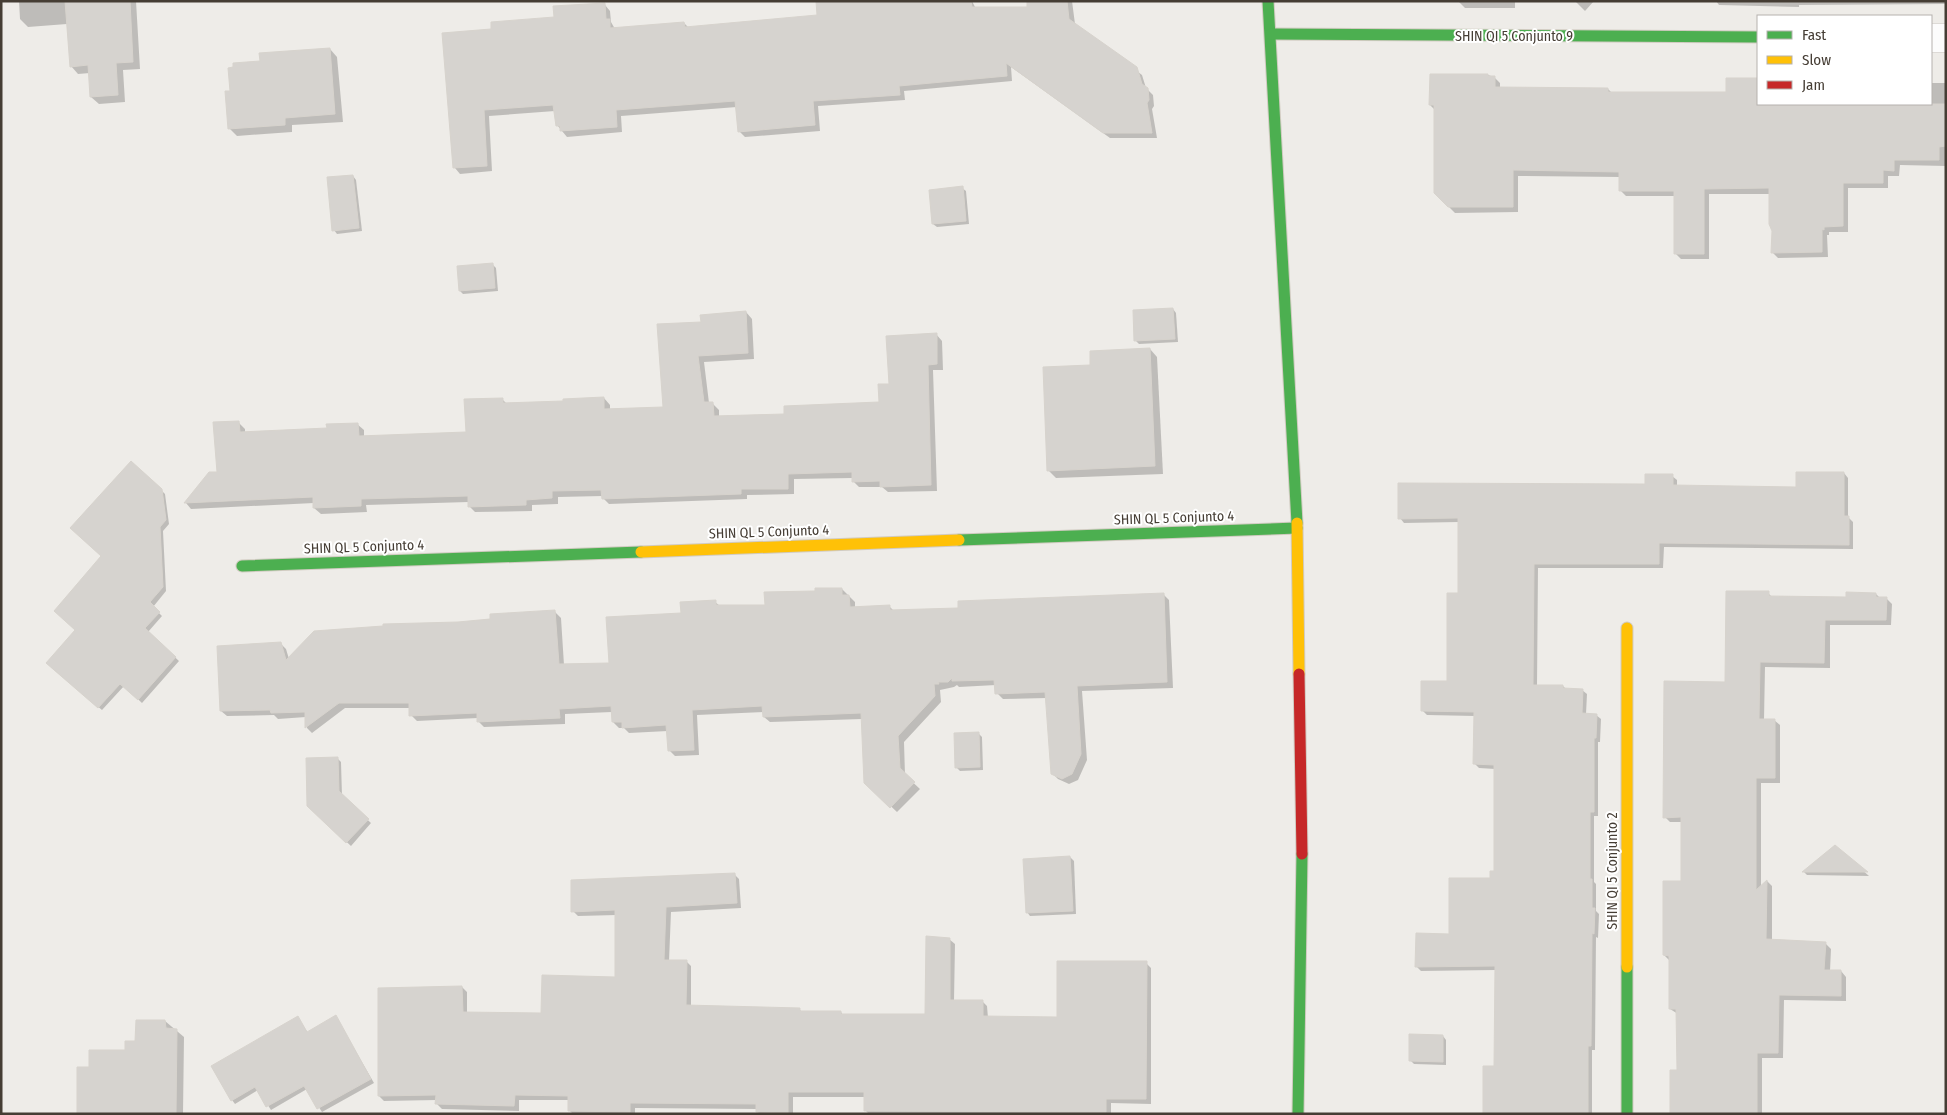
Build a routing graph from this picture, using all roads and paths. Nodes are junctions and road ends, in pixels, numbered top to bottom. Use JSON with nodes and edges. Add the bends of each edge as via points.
{"nodes":[{"id":1,"x":1268,"y":1,"type":"edge"},
{"id":2,"x":1270,"y":34,"type":"junction"},
{"id":3,"x":1757,"y":37,"type":"edge"},
{"id":4,"x":1932,"y":38,"type":"edge"},
{"id":5,"x":1946,"y":38,"type":"edge"},
{"id":6,"x":1297,"y":528,"type":"junction"},
{"id":7,"x":242,"y":566,"type":"dead end"},
{"id":8,"x":1627,"y":628,"type":"dead end"},
{"id":9,"x":1298,"y":1114,"type":"edge"},
{"id":10,"x":1627,"y":1114,"type":"edge"}],
"edges":[{"from":1,"to":2,"type":"street"},
{"from":2,"to":3,"type":"street","name":"SHIN QI 5 Conjunto 9"},
{"from":2,"to":6,"type":"street"},
{"from":4,"to":5,"type":"street"},
{"from":6,"to":7,"type":"street","name":"SHIN QL 5 Conjunto 4"},
{"from":6,"to":9,"type":"street","via":[[1302,850]]},
{"from":8,"to":10,"type":"street","name":"SHIN QI 5 Conjunto 2"}]}
